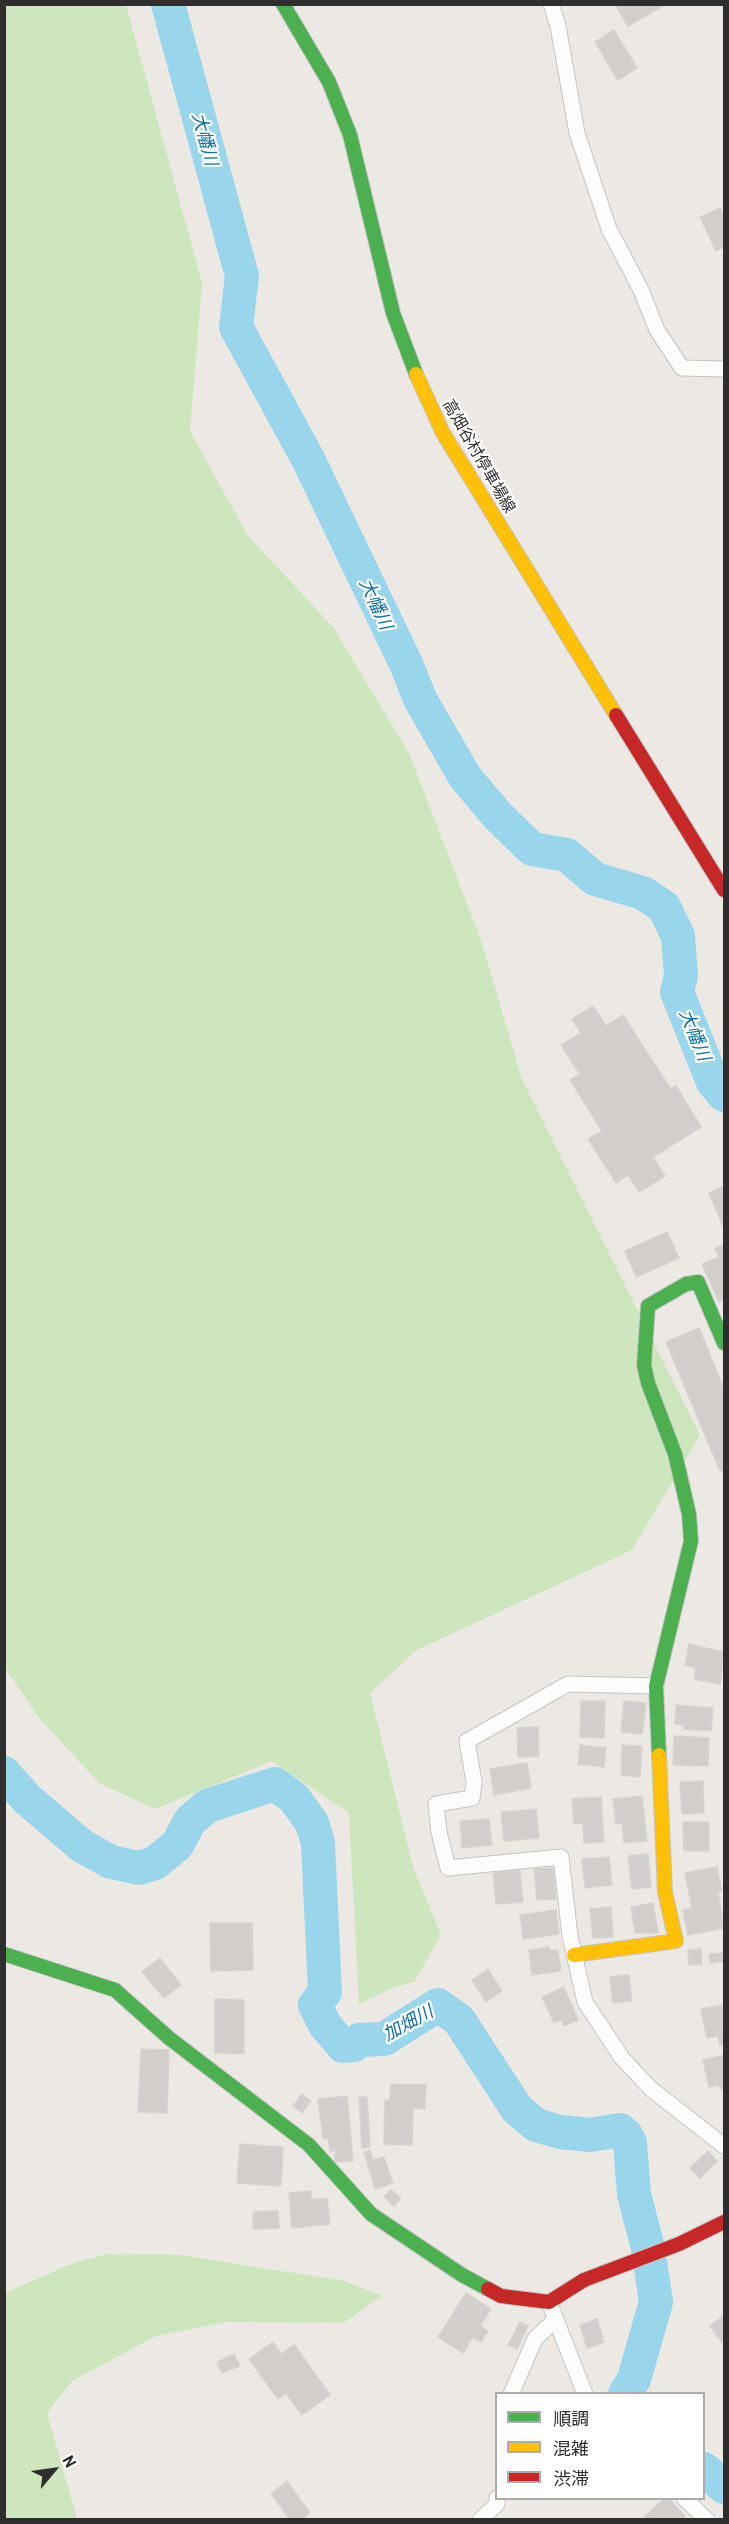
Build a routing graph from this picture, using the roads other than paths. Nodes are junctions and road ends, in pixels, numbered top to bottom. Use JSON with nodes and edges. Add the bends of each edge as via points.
{"nodes":[{"id":1,"x":283,"y":4,"type":"edge"},
{"id":2,"x":551,"y":4,"type":"edge"},
{"id":3,"x":724,"y":369,"type":"edge"},
{"id":4,"x":724,"y":890,"type":"edge"},
{"id":5,"x":724,"y":1343,"type":"edge"},
{"id":6,"x":656,"y":1686,"type":"junction"},
{"id":7,"x":4,"y":1954,"type":"edge"},
{"id":8,"x":574,"y":1956,"type":"junction"},
{"id":9,"x":724,"y":2146,"type":"edge"},
{"id":10,"x":724,"y":2222,"type":"edge"},
{"id":11,"x":549,"y":2302,"type":"junction"},
{"id":12,"x":556,"y":2319,"type":"junction"},
{"id":13,"x":512,"y":2392,"type":"edge"},
{"id":14,"x":584,"y":2392,"type":"edge"},
{"id":15,"x":497,"y":2500,"type":"edge"},
{"id":16,"x":685,"y":2500,"type":"edge"},
{"id":17,"x":480,"y":2520,"type":"edge"},
{"id":18,"x":707,"y":2520,"type":"edge"}],
"edges":[{"from":1,"to":4,"type":"street","name":"高畑谷村停車場線","via":[[329,82],[350,135],[393,313],[443,433]]},
{"from":2,"to":3,"type":"street","via":[[581,144],[609,229],[657,330],[682,368]]},
{"from":5,"to":6,"type":"street","via":[[698,1282],[686,1284],[648,1306],[644,1365],[675,1454],[691,1541]]},
{"from":6,"to":8,"type":"street","via":[[665,1892],[676,1941]]},
{"from":6,"to":8,"type":"street","via":[[568,1684],[467,1741],[474,1782],[472,1798],[436,1804],[447,1868],[561,1857]]},
{"from":7,"to":11,"type":"street","via":[[115,1990],[169,2038],[309,2145],[371,2214],[483,2288],[501,2296]]},
{"from":8,"to":9,"type":"street","via":[[585,2002],[622,2058],[651,2089]]},
{"from":10,"to":11,"type":"street","via":[[680,2244],[584,2280]]},
{"from":11,"to":12,"type":"street"},
{"from":12,"to":13,"type":"street","via":[[535,2339]]},
{"from":12,"to":14,"type":"street"},
{"from":15,"to":17,"type":"street"},
{"from":16,"to":18,"type":"street"}]}
